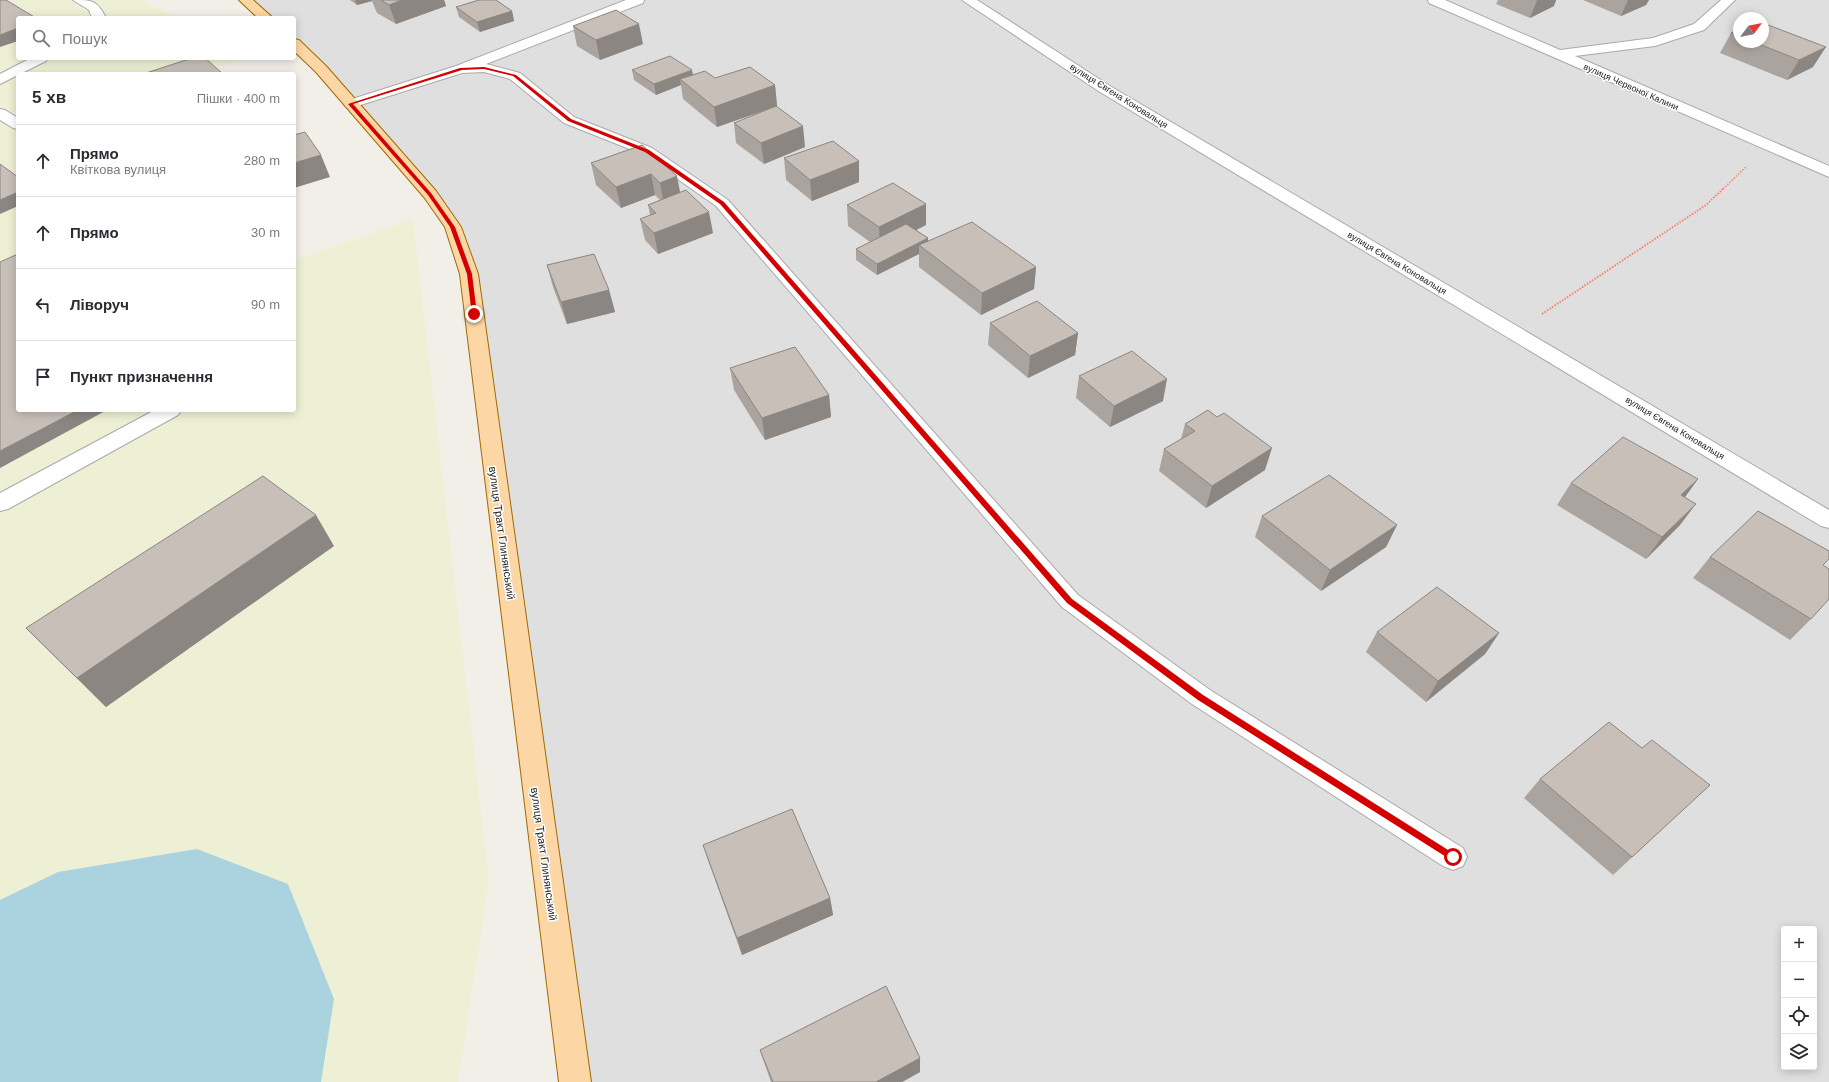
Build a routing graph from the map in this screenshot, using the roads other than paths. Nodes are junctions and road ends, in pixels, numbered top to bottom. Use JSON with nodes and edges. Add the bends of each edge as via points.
{"nodes":[{"id":1,"x":79,"y":0,"type":"edge"},
{"id":2,"x":245,"y":0,"type":"edge"},
{"id":3,"x":638,"y":0,"type":"edge"},
{"id":4,"x":968,"y":0,"type":"edge"},
{"id":5,"x":1434,"y":0,"type":"edge"},
{"id":6,"x":1729,"y":0,"type":"edge"},
{"id":7,"x":98,"y":16,"type":"edge"},
{"id":8,"x":264,"y":16,"type":"edge"},
{"id":9,"x":296,"y":45,"type":"edge"},
{"id":10,"x":1557,"y":54,"type":"junction"},
{"id":11,"x":37,"y":60,"type":"edge"},
{"id":12,"x":461,"y":69,"type":"junction"},
{"id":13,"x":0,"y":80,"type":"edge"},
{"id":14,"x":351,"y":104,"type":"junction"},
{"id":15,"x":0,"y":113,"type":"edge"},
{"id":16,"x":16,"y":124,"type":"edge"},
{"id":17,"x":1829,"y":172,"type":"edge"},
{"id":18,"x":167,"y":412,"type":"edge"},
{"id":19,"x":0,"y":504,"type":"edge"},
{"id":20,"x":1829,"y":520,"type":"edge"},
{"id":21,"x":1453,"y":857,"type":"dead end"},
{"id":22,"x":575,"y":1082,"type":"edge"}],
"edges":[{"from":1,"to":7,"type":"street","via":[[94,8]]},
{"from":2,"to":8,"type":"main road"},
{"from":3,"to":12,"type":"street"},
{"from":4,"to":20,"type":"street","name":"вулиця Євгена Коновальця","via":[[1105,89]]},
{"from":5,"to":10,"type":"street","name":"вулиця Червоної Калини"},
{"from":6,"to":10,"type":"street","via":[[1699,27],[1655,42]]},
{"from":9,"to":14,"type":"main road","name":"вулиця Тракт Глинянський"},
{"from":10,"to":17,"type":"street","name":"вулиця Червоної Калини"},
{"from":11,"to":13,"type":"street"},
{"from":12,"to":14,"type":"street"},
{"from":12,"to":21,"type":"street","via":[[484,68],[515,76],[569,120],[647,151],[722,203],[1070,601],[1201,698]]},
{"from":14,"to":22,"type":"main road","name":"вулиця Тракт Глинянський","via":[[430,194],[453,227],[469,274]]},
{"from":15,"to":16,"type":"street"},
{"from":18,"to":19,"type":"street"}]}
